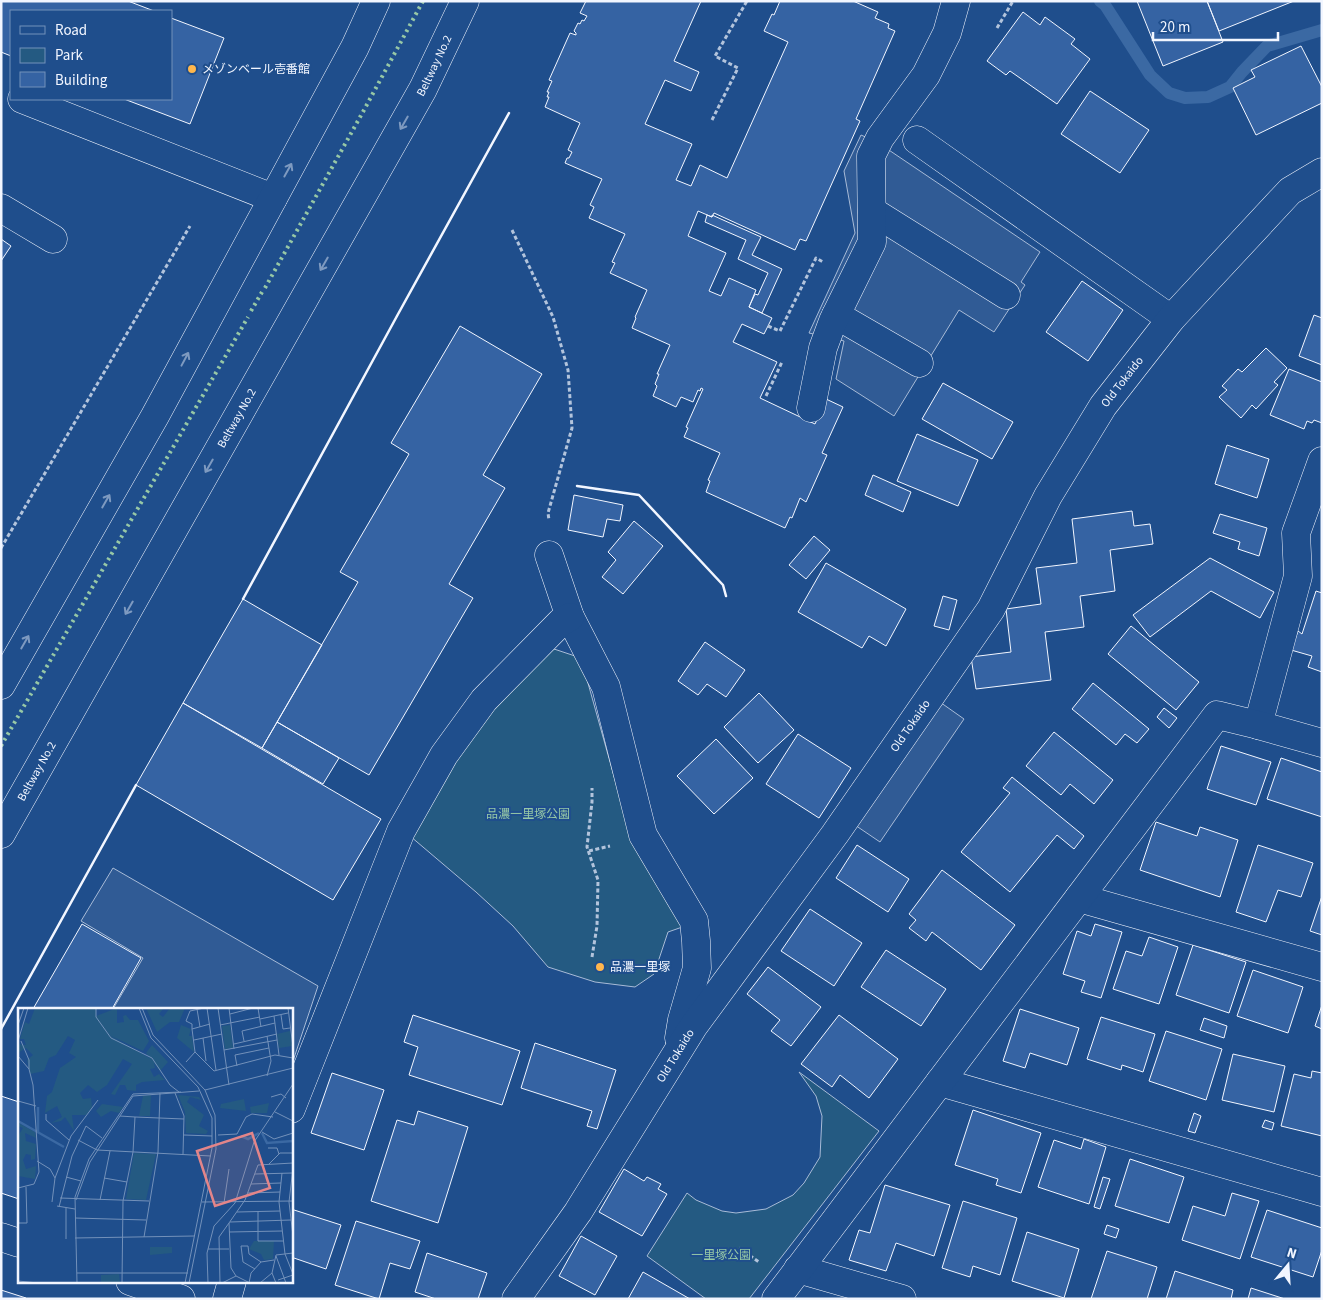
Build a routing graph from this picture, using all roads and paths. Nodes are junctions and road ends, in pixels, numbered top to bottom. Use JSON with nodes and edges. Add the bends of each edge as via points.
{"nodes":[{"id":1,"x":376,"y":1,"type":"edge"},
{"id":2,"x":465,"y":1,"type":"edge"},
{"id":3,"x":747,"y":1,"type":"edge"},
{"id":4,"x":956,"y":1,"type":"edge"},
{"id":5,"x":1013,"y":1,"type":"edge"},
{"id":6,"x":997,"y":28,"type":"dead end"},
{"id":7,"x":25,"y":100,"type":"edge"},
{"id":8,"x":712,"y":120,"type":"dead end"},
{"id":9,"x":918,"y":140,"type":"dead end"},
{"id":10,"x":1322,"y":172,"type":"edge"},
{"id":11,"x":272,"y":198,"type":"junction"},
{"id":12,"x":1,"y":208,"type":"edge"},
{"id":13,"x":872,"y":211,"type":"junction"},
{"id":14,"x":190,"y":226,"type":"dead end"},
{"id":15,"x":512,"y":230,"type":"dead end"},
{"id":16,"x":53,"y":239,"type":"dead end"},
{"id":17,"x":812,"y":266,"type":"dead end"},
{"id":18,"x":1006,"y":295,"type":"dead end"},
{"id":19,"x":836,"y":315,"type":"junction"},
{"id":20,"x":1172,"y":318,"type":"junction"},
{"id":21,"x":768,"y":326,"type":"dead end"},
{"id":22,"x":919,"y":364,"type":"dead end"},
{"id":23,"x":810,"y":408,"type":"dead end"},
{"id":24,"x":1322,"y":461,"type":"edge"},
{"id":25,"x":1,"y":548,"type":"edge"},
{"id":26,"x":549,"y":555,"type":"joint"},
{"id":27,"x":570,"y":617,"type":"junction"},
{"id":28,"x":1,"y":685,"type":"edge"},
{"id":29,"x":1258,"y":725,"type":"junction"},
{"id":30,"x":1322,"y":743,"type":"edge"},
{"id":31,"x":592,"y":782,"type":"dead end"},
{"id":32,"x":1,"y":834,"type":"edge"},
{"id":33,"x":1079,"y":898,"type":"junction"},
{"id":34,"x":592,"y":957,"type":"dead end"},
{"id":35,"x":1322,"y":967,"type":"edge"},
{"id":36,"x":676,"y":1056,"type":"junction"},
{"id":37,"x":940,"y":1082,"type":"junction"},
{"id":38,"x":292,"y":1107,"type":"edge"},
{"id":39,"x":1322,"y":1192,"type":"edge"},
{"id":40,"x":1,"y":1237,"type":"edge"},
{"id":41,"x":18,"y":1243,"type":"edge"},
{"id":42,"x":798,"y":1269,"type":"junction"},
{"id":43,"x":133,"y":1282,"type":"edge"},
{"id":44,"x":232,"y":1282,"type":"edge"},
{"id":45,"x":181,"y":1299,"type":"edge"},
{"id":46,"x":227,"y":1299,"type":"edge"},
{"id":47,"x":516,"y":1299,"type":"edge"},
{"id":48,"x":776,"y":1299,"type":"edge"},
{"id":49,"x":902,"y":1299,"type":"edge"}],
"edges":[{"from":11,"to":1,"type":"street","one_way":true,"via":[[355,47]]},
{"from":2,"to":32,"type":"street","name":"Beltway No.2","one_way":true,"via":[[418,98]]},
{"from":3,"to":8,"type":"path","via":[[715,56],[738,68]]},
{"from":4,"to":13,"type":"street","via":[[948,33],[926,75],[880,138],[871,156]]},
{"from":5,"to":6,"type":"path"},
{"from":7,"to":11,"type":"street"},
{"from":9,"to":20,"type":"street"},
{"from":10,"to":20,"type":"street","name":"Old Tokaido","via":[[1290,191]]},
{"from":28,"to":11,"type":"street","one_way":true,"via":[[155,416]]},
{"from":12,"to":16,"type":"street"},
{"from":13,"to":18,"type":"street"},
{"from":13,"to":19,"type":"street","via":[[872,242]]},
{"from":14,"to":25,"type":"path"},
{"from":15,"to":26,"type":"path","via":[[553,317],[568,370],[572,428],[548,513]]},
{"from":17,"to":21,"type":"path","via":[[780,331]]},
{"from":19,"to":22,"type":"street"},
{"from":19,"to":23,"type":"street","via":[[823,348]]},
{"from":20,"to":36,"type":"street","name":"Old Tokaido","via":[[1103,406],[1048,496],[991,609],[835,834],[693,1027]]},
{"from":24,"to":29,"type":"street","via":[[1296,533],[1298,576]]},
{"from":26,"to":27,"type":"street"},
{"from":27,"to":36,"type":"street","via":[[606,687],[643,835],[694,921],[697,968],[682,1020]]},
{"from":27,"to":38,"type":"street","via":[[561,622],[484,700],[444,755],[401,831]]},
{"from":29,"to":30,"type":"street"},
{"from":29,"to":33,"type":"street","via":[[1217,715]]},
{"from":31,"to":34,"type":"path","via":[[587,847],[598,880],[597,926]]},
{"from":33,"to":35,"type":"street"},
{"from":33,"to":37,"type":"street"},
{"from":36,"to":47,"type":"street","name":"Old Tokaido","via":[[578,1212]]},
{"from":37,"to":39,"type":"street"},
{"from":37,"to":42,"type":"street"},
{"from":40,"to":41,"type":"street"},
{"from":42,"to":48,"type":"street"},
{"from":42,"to":49,"type":"street"},
{"from":43,"to":45,"type":"street"},
{"from":44,"to":46,"type":"street"}]}
